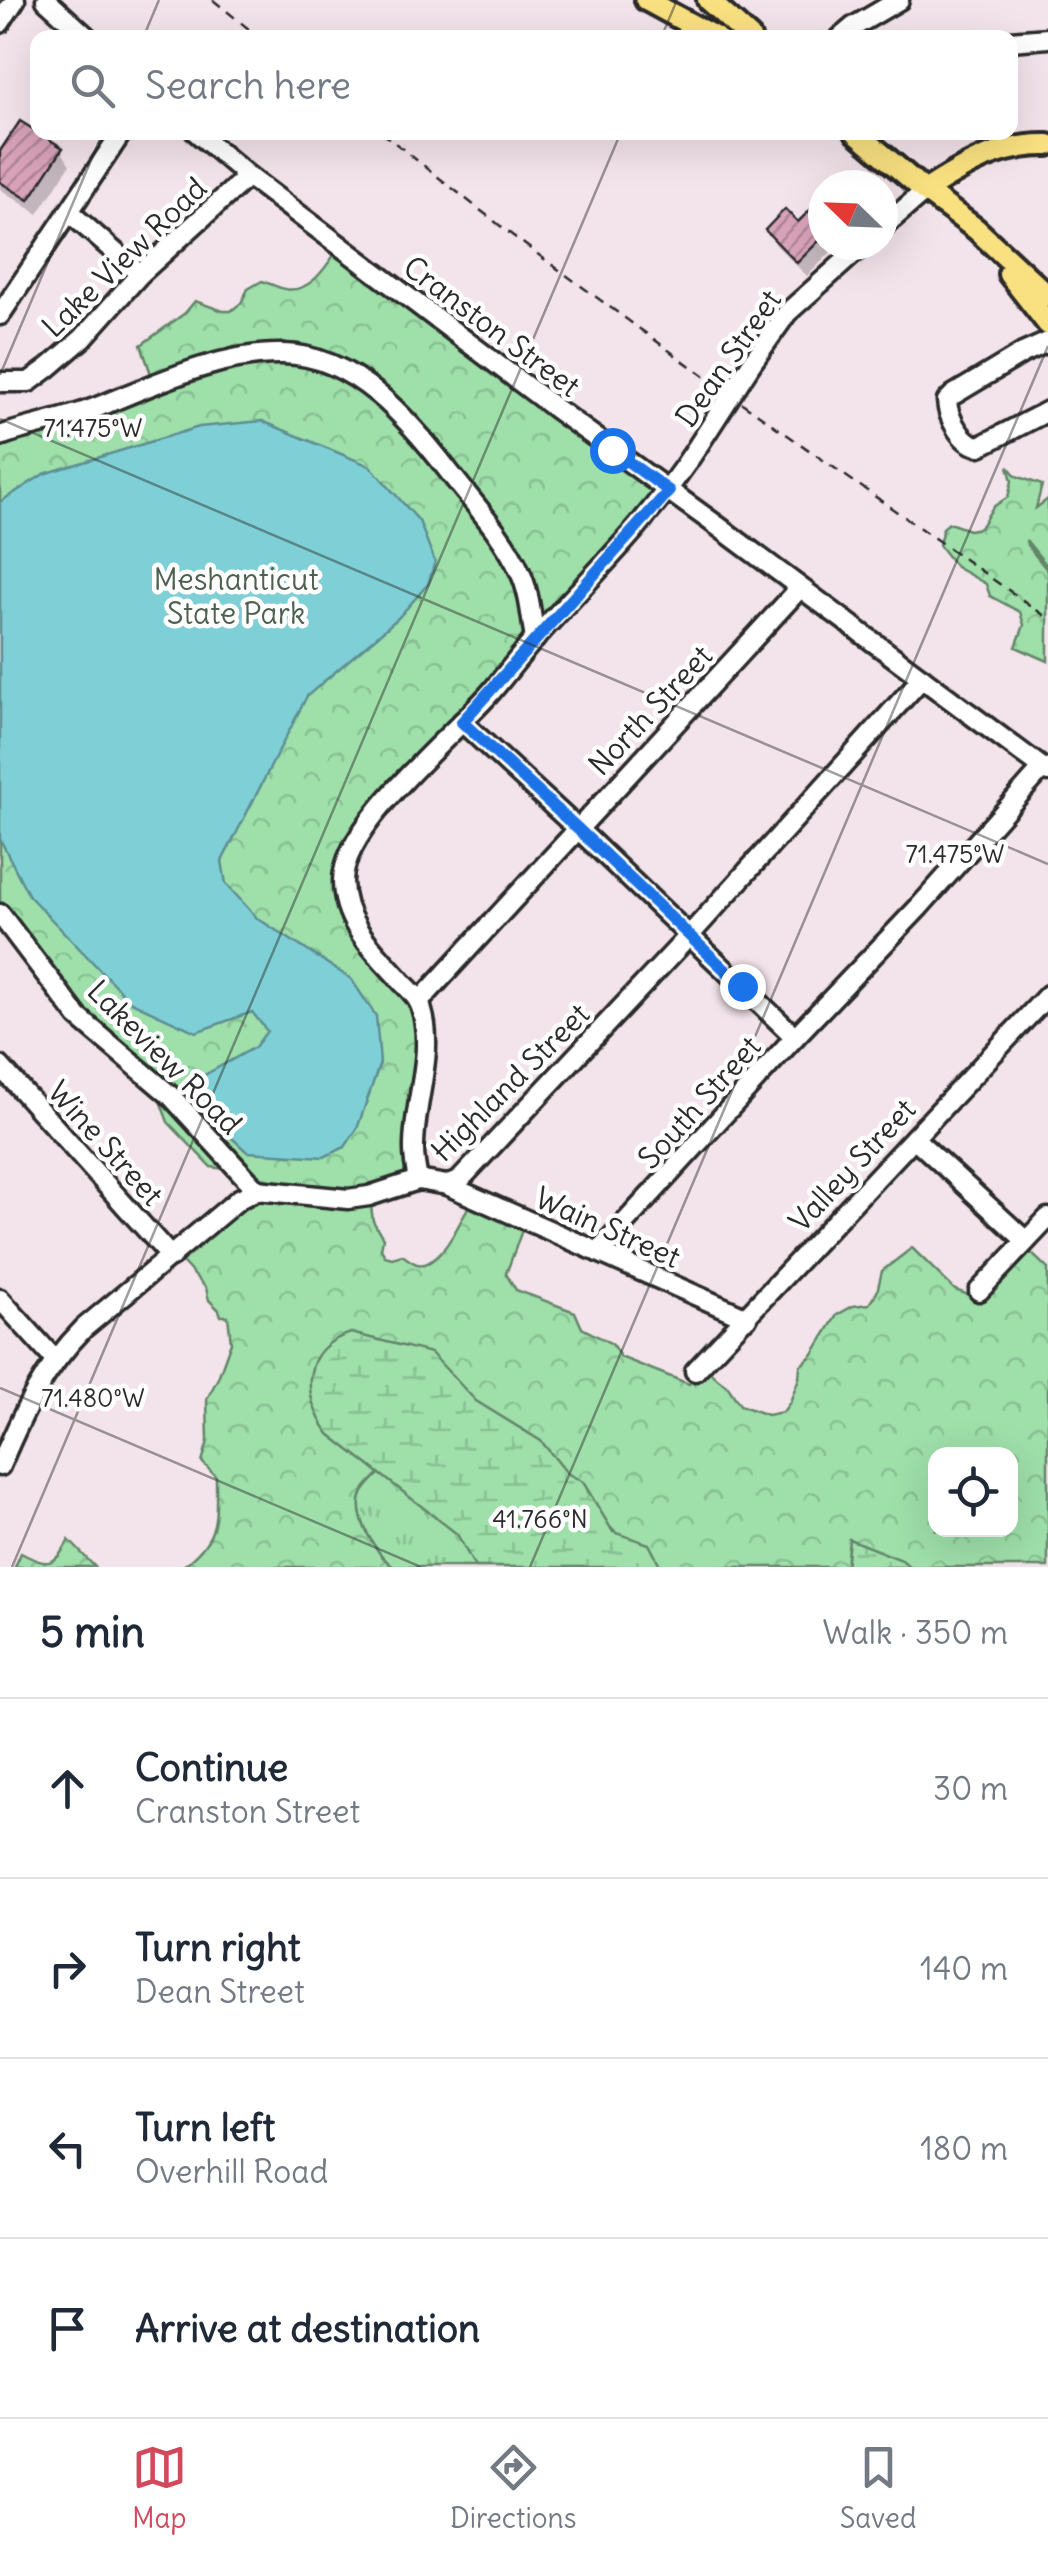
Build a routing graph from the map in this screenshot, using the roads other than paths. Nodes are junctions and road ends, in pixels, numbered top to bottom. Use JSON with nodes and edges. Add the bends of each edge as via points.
{"nodes":[{"id":1,"x":16,"y":0,"type":"edge"},
{"id":2,"x":46,"y":0,"type":"edge"},
{"id":3,"x":646,"y":0,"type":"edge"},
{"id":4,"x":708,"y":0,"type":"edge"},
{"id":5,"x":899,"y":0,"type":"edge"},
{"id":6,"x":0,"y":22,"type":"edge"},
{"id":7,"x":79,"y":30,"type":"edge"},
{"id":8,"x":701,"y":30,"type":"edge"},
{"id":9,"x":741,"y":30,"type":"edge"},
{"id":10,"x":849,"y":30,"type":"edge"},
{"id":11,"x":1048,"y":38,"type":"edge"},
{"id":12,"x":1018,"y":40,"type":"edge"},
{"id":13,"x":117,"y":140,"type":"edge"},
{"id":14,"x":205,"y":140,"type":"edge"},
{"id":15,"x":865,"y":140,"type":"edge"},
{"id":16,"x":1048,"y":145,"type":"edge"},
{"id":17,"x":248,"y":176,"type":"junction"},
{"id":18,"x":924,"y":191,"type":"junction"},
{"id":19,"x":950,"y":209,"type":"junction"},
{"id":20,"x":69,"y":212,"type":"junction"},
{"id":21,"x":898,"y":213,"type":"edge"},
{"id":22,"x":846,"y":260,"type":"edge"},
{"id":23,"x":140,"y":274,"type":"junction"},
{"id":24,"x":1048,"y":296,"type":"edge"},
{"id":25,"x":0,"y":315,"type":"edge"},
{"id":26,"x":1048,"y":324,"type":"edge"},
{"id":27,"x":1048,"y":342,"type":"edge"},
{"id":28,"x":0,"y":382,"type":"edge"},
{"id":29,"x":1048,"y":411,"type":"edge"},
{"id":30,"x":0,"y":436,"type":"edge"},
{"id":31,"x":669,"y":491,"type":"junction"},
{"id":32,"x":800,"y":588,"type":"junction"},
{"id":33,"x":535,"y":639,"type":"junction"},
{"id":34,"x":922,"y":678,"type":"junction"},
{"id":35,"x":462,"y":722,"type":"junction"},
{"id":36,"x":1046,"y":770,"type":"edge"},
{"id":37,"x":578,"y":829,"type":"junction"},
{"id":38,"x":0,"y":914,"type":"edge"},
{"id":39,"x":688,"y":936,"type":"junction"},
{"id":40,"x":1048,"y":994,"type":"edge"},
{"id":41,"x":420,"y":1002,"type":"junction"},
{"id":42,"x":796,"y":1036,"type":"junction"},
{"id":43,"x":0,"y":1066,"type":"edge"},
{"id":44,"x":914,"y":1138,"type":"junction"},
{"id":45,"x":418,"y":1180,"type":"junction"},
{"id":46,"x":447,"y":1185,"type":"junction"},
{"id":47,"x":257,"y":1190,"type":"junction"},
{"id":48,"x":1048,"y":1218,"type":"edge"},
{"id":49,"x":1026,"y":1242,"type":"junction"},
{"id":50,"x":598,"y":1252,"type":"junction"},
{"id":51,"x":171,"y":1257,"type":"junction"},
{"id":52,"x":979,"y":1291,"type":"dead end"},
{"id":53,"x":0,"y":1299,"type":"edge"},
{"id":54,"x":747,"y":1318,"type":"junction"},
{"id":55,"x":55,"y":1360,"type":"junction"},
{"id":56,"x":695,"y":1371,"type":"dead end"},
{"id":57,"x":1,"y":1460,"type":"edge"}],
"edges":[{"from":1,"to":6,"type":"street"},
{"from":2,"to":7,"type":"street"},
{"from":3,"to":8,"type":"main road"},
{"from":4,"to":9,"type":"main road"},
{"from":5,"to":10,"type":"street"},
{"from":11,"to":12,"type":"street"},
{"from":13,"to":20,"type":"street"},
{"from":14,"to":17,"type":"street","name":"Cranston Street"},
{"from":15,"to":18,"type":"main road"},
{"from":16,"to":18,"type":"main road","via":[[988,154]]},
{"from":17,"to":23,"type":"street","name":"Lake View Road"},
{"from":17,"to":31,"type":"street","name":"Cranston Street"},
{"from":18,"to":19,"type":"main road"},
{"from":18,"to":21,"type":"street"},
{"from":19,"to":24,"type":"main road"},
{"from":19,"to":26,"type":"main road"},
{"from":20,"to":23,"type":"street"},
{"from":20,"to":25,"type":"street"},
{"from":22,"to":31,"type":"street","name":"Dean Street","bridge":true,"via":[[788,314]]},
{"from":23,"to":28,"type":"street","name":"Lake View Road","via":[[83,338],[29,382]]},
{"from":27,"to":29,"type":"street","via":[[947,401],[972,446]]},
{"from":30,"to":33,"type":"street","via":[[216,364],[282,354],[322,361],[380,396],[446,467],[520,571]]},
{"from":31,"to":32,"type":"street","name":"Cranston Street"},
{"from":31,"to":33,"type":"street","name":"Dean Street"},
{"from":32,"to":34,"type":"street","name":"Cranston Street"},
{"from":32,"to":37,"type":"street","name":"North Street"},
{"from":33,"to":35,"type":"street","name":"Dean Street"},
{"from":34,"to":36,"type":"street","name":"Cranston Street"},
{"from":34,"to":39,"type":"street","name":"Highland Street"},
{"from":35,"to":37,"type":"street"},
{"from":35,"to":41,"type":"street","name":"Dean Street","via":[[356,840],[344,878],[348,908],[367,944]]},
{"from":36,"to":42,"type":"street","name":"South Street"},
{"from":37,"to":39,"type":"street"},
{"from":37,"to":41,"type":"street","name":"North Street"},
{"from":38,"to":47,"type":"street","name":"Lakeview Road","via":[[78,1017],[171,1096]]},
{"from":39,"to":42,"type":"street"},
{"from":39,"to":46,"type":"street","name":"Highland Street","via":[[458,1182]]},
{"from":40,"to":44,"type":"street","name":"Valley Street"},
{"from":41,"to":45,"type":"street","via":[[427,1042],[414,1147]]},
{"from":42,"to":50,"type":"street","name":"South Street"},
{"from":43,"to":51,"type":"street","name":"Wine Street"},
{"from":44,"to":49,"type":"street"},
{"from":44,"to":54,"type":"street","name":"Valley Street"},
{"from":45,"to":46,"type":"street","name":"Highland Street"},
{"from":45,"to":47,"type":"street","name":"Highland Street","via":[[348,1200]]},
{"from":46,"to":50,"type":"street","name":"Wain Street"},
{"from":47,"to":51,"type":"street"},
{"from":48,"to":49,"type":"street"},
{"from":49,"to":52,"type":"street"},
{"from":50,"to":54,"type":"street","name":"Wain Street"},
{"from":51,"to":55,"type":"street"},
{"from":53,"to":55,"type":"street"},
{"from":54,"to":56,"type":"street","name":"Valley Street"},
{"from":55,"to":57,"type":"street"}]}
